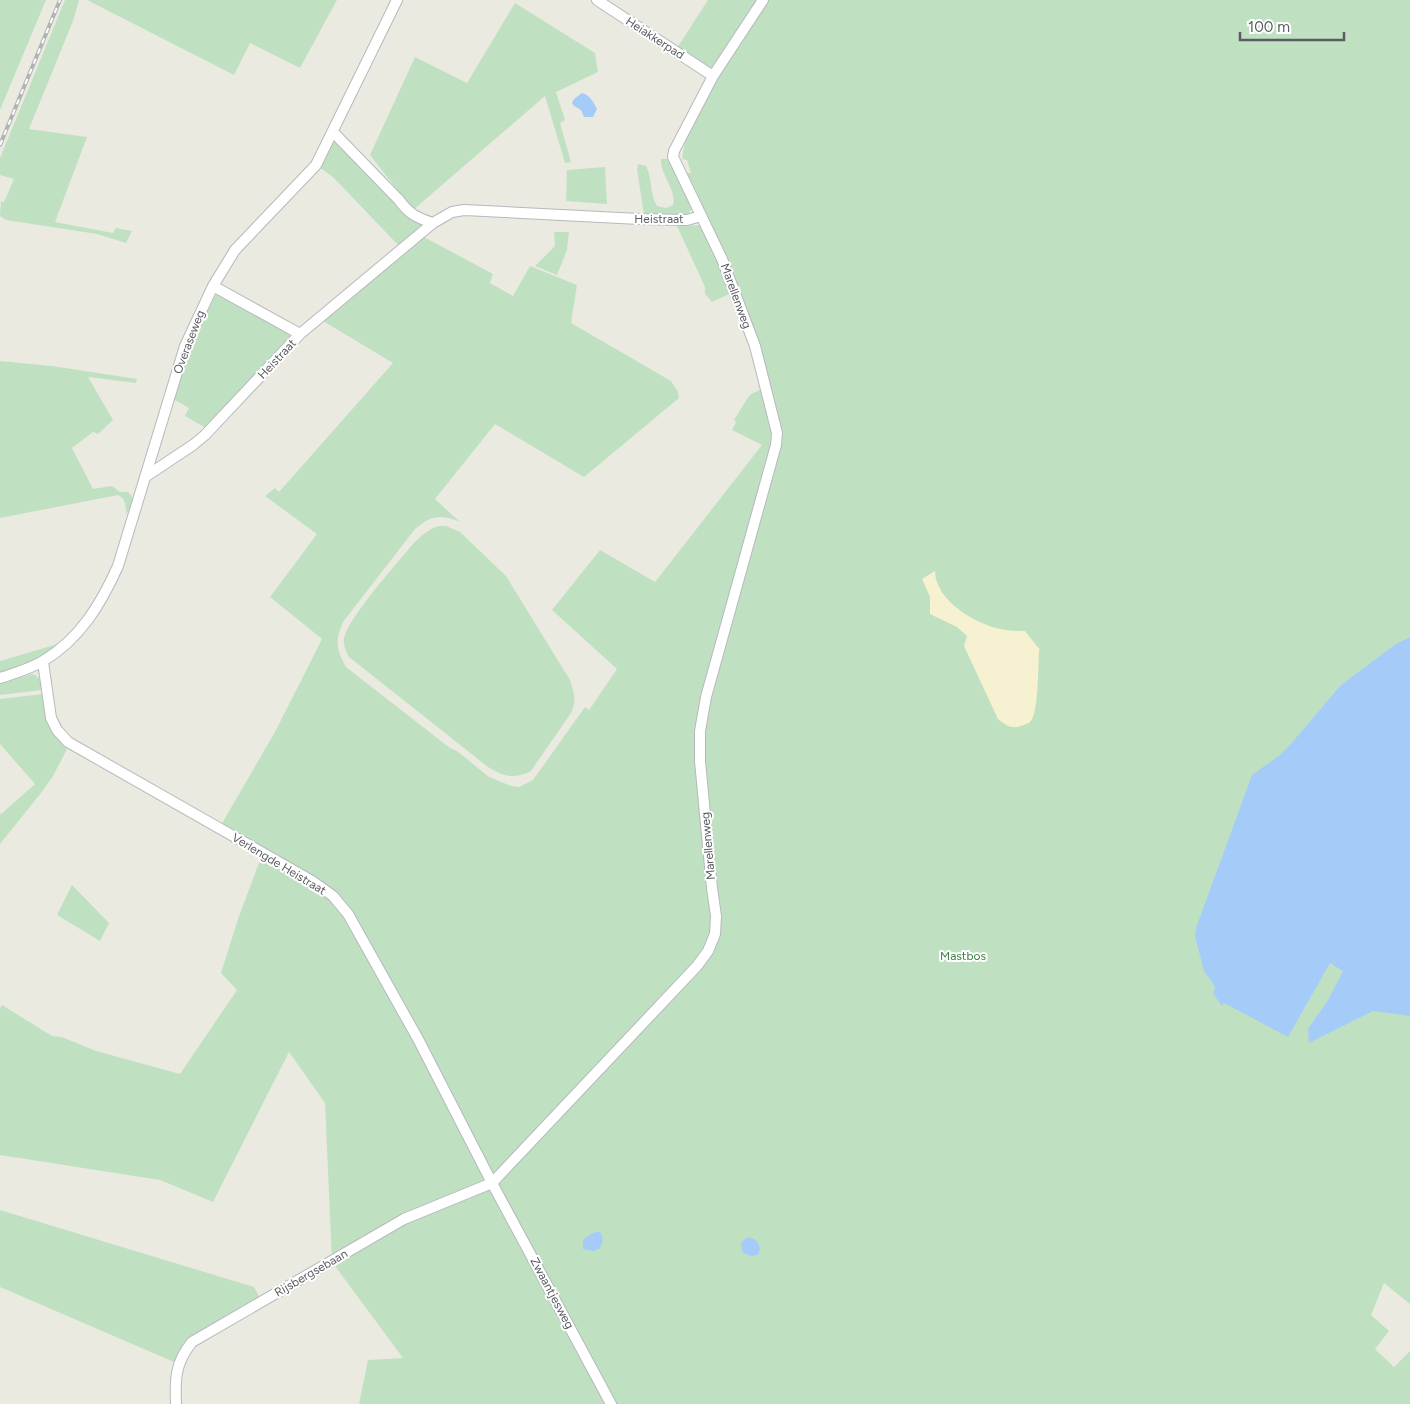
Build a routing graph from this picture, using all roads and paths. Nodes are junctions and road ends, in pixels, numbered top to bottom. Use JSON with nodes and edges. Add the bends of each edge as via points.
{"nodes":[{"id":1,"x":397,"y":0,"type":"edge"},
{"id":2,"x":597,"y":0,"type":"edge"},
{"id":3,"x":763,"y":0,"type":"edge"},
{"id":4,"x":713,"y":76,"type":"junction"},
{"id":5,"x":333,"y":132,"type":"junction"},
{"id":6,"x":701,"y":216,"type":"junction"},
{"id":7,"x":433,"y":223,"type":"junction"},
{"id":8,"x":213,"y":286,"type":"junction"},
{"id":9,"x":300,"y":334,"type":"junction"},
{"id":10,"x":145,"y":477,"type":"junction"},
{"id":11,"x":43,"y":662,"type":"junction"},
{"id":12,"x":0,"y":678,"type":"edge"},
{"id":13,"x":492,"y":1183,"type":"junction"},
{"id":14,"x":176,"y":1404,"type":"edge"},
{"id":15,"x":611,"y":1404,"type":"edge"}],
"edges":[{"from":1,"to":5,"type":"street","name":"Overaseweg"},
{"from":2,"to":4,"type":"street","name":"Heiakkerpad"},
{"from":3,"to":4,"type":"street","name":"Heistraat"},
{"from":4,"to":6,"type":"street","name":"Heistraat","via":[[673,157]]},
{"from":5,"to":7,"type":"street","via":[[406,210]]},
{"from":5,"to":8,"type":"street","name":"Overaseweg","via":[[316,165],[236,250]]},
{"from":6,"to":7,"type":"street","name":"Heistraat","via":[[687,220],[639,219],[464,210],[452,212]]},
{"from":6,"to":13,"type":"street","name":"Marellenweg","via":[[722,259],[754,346],[777,433],[706,697],[700,731],[715,934],[697,966]]},
{"from":7,"to":9,"type":"street","name":"Heistraat"},
{"from":8,"to":9,"type":"street"},
{"from":8,"to":10,"type":"street","name":"Overaseweg","via":[[185,346]]},
{"from":9,"to":10,"type":"street","name":"Heistraat","via":[[206,435]]},
{"from":10,"to":11,"type":"street","name":"Overaseweg","via":[[118,566],[104,597],[68,642]]},
{"from":11,"to":12,"type":"street","name":"Overaseweg"},
{"from":11,"to":13,"type":"street","name":"Verlengde Heistraat","via":[[51,718],[68,742],[312,881],[338,902],[348,914],[418,1039]]},
{"from":13,"to":14,"type":"street","name":"Rijsbergsebaan","via":[[404,1218],[192,1342],[177,1367]]},
{"from":13,"to":15,"type":"street","name":"Zwaantjesweg"}]}
